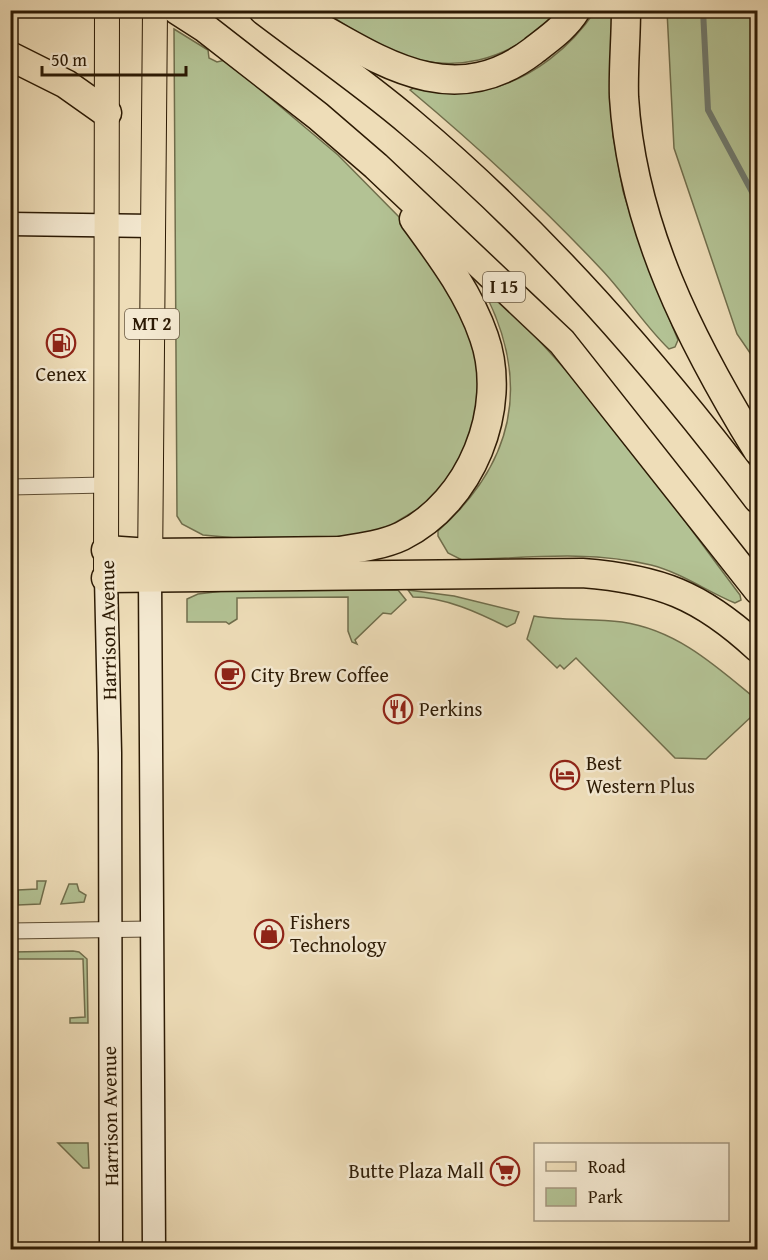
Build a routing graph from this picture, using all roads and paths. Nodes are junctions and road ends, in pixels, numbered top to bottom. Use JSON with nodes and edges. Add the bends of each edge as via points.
{"nodes":[{"id":1,"x":107,"y":10,"type":"edge"},
{"id":2,"x":155,"y":10,"type":"edge"},
{"id":3,"x":177,"y":10,"type":"edge"},
{"id":4,"x":263,"y":10,"type":"edge"},
{"id":5,"x":289,"y":10,"type":"edge"},
{"id":6,"x":576,"y":10,"type":"edge"},
{"id":7,"x":626,"y":10,"type":"edge"},
{"id":8,"x":10,"y":56,"type":"edge"},
{"id":9,"x":107,"y":114,"type":"junction"},
{"id":10,"x":376,"y":166,"type":"junction"},
{"id":11,"x":10,"y":224,"type":"edge"},
{"id":12,"x":107,"y":226,"type":"junction"},
{"id":13,"x":153,"y":226,"type":"junction"},
{"id":14,"x":758,"y":451,"type":"edge"},
{"id":15,"x":106,"y":485,"type":"junction"},
{"id":16,"x":10,"y":487,"type":"edge"},
{"id":17,"x":758,"y":499,"type":"edge"},
{"id":18,"x":106,"y":564,"type":"junction"},
{"id":19,"x":150,"y":565,"type":"junction"},
{"id":20,"x":758,"y":590,"type":"edge"},
{"id":21,"x":758,"y":648,"type":"edge"},
{"id":22,"x":108,"y":929,"type":"junction"},
{"id":23,"x":151,"y":929,"type":"junction"},
{"id":24,"x":10,"y":931,"type":"edge"},
{"id":25,"x":111,"y":1250,"type":"edge"},
{"id":26,"x":154,"y":1250,"type":"edge"}],
"edges":[{"from":1,"to":9,"type":"main road","name":"Harrison Avenue"},
{"from":2,"to":13,"type":"main road","number":"MT 2"},
{"from":3,"to":10,"type":"highway","number":"I 15","via":[[206,28]]},
{"from":4,"to":17,"type":"highway","via":[[412,123],[535,237],[624,333]]},
{"from":5,"to":6,"type":"highway","via":[[371,58],[417,76],[448,78],[474,77],[517,63],[555,34]]},
{"from":7,"to":14,"type":"highway","via":[[624,97],[643,211],[676,302]]},
{"from":8,"to":9,"type":"highway","via":[[66,84]]},
{"from":9,"to":12,"type":"main road","name":"Harrison Avenue"},
{"from":10,"to":19,"type":"highway","via":[[465,292],[484,338],[493,376],[490,408],[483,436],[461,483],[428,518],[401,537],[366,547]]},
{"from":10,"to":20,"type":"highway","number":"I 15","via":[[562,342]]},
{"from":11,"to":12,"type":"main road"},
{"from":12,"to":13,"type":"main road"},
{"from":12,"to":15,"type":"main road","name":"Harrison Avenue"},
{"from":13,"to":19,"type":"main road","number":"MT 2"},
{"from":15,"to":16,"type":"street"},
{"from":15,"to":18,"type":"main road","name":"Harrison Avenue"},
{"from":18,"to":19,"type":"highway"},
{"from":18,"to":22,"type":"main road","name":"Harrison Avenue"},
{"from":19,"to":21,"type":"highway","via":[[620,576],[646,580],[704,604]]},
{"from":19,"to":23,"type":"main road","number":"MT 2"},
{"from":22,"to":23,"type":"street"},
{"from":22,"to":24,"type":"street"},
{"from":22,"to":25,"type":"main road","name":"Harrison Avenue"},
{"from":23,"to":26,"type":"main road","number":"MT 2"}]}
